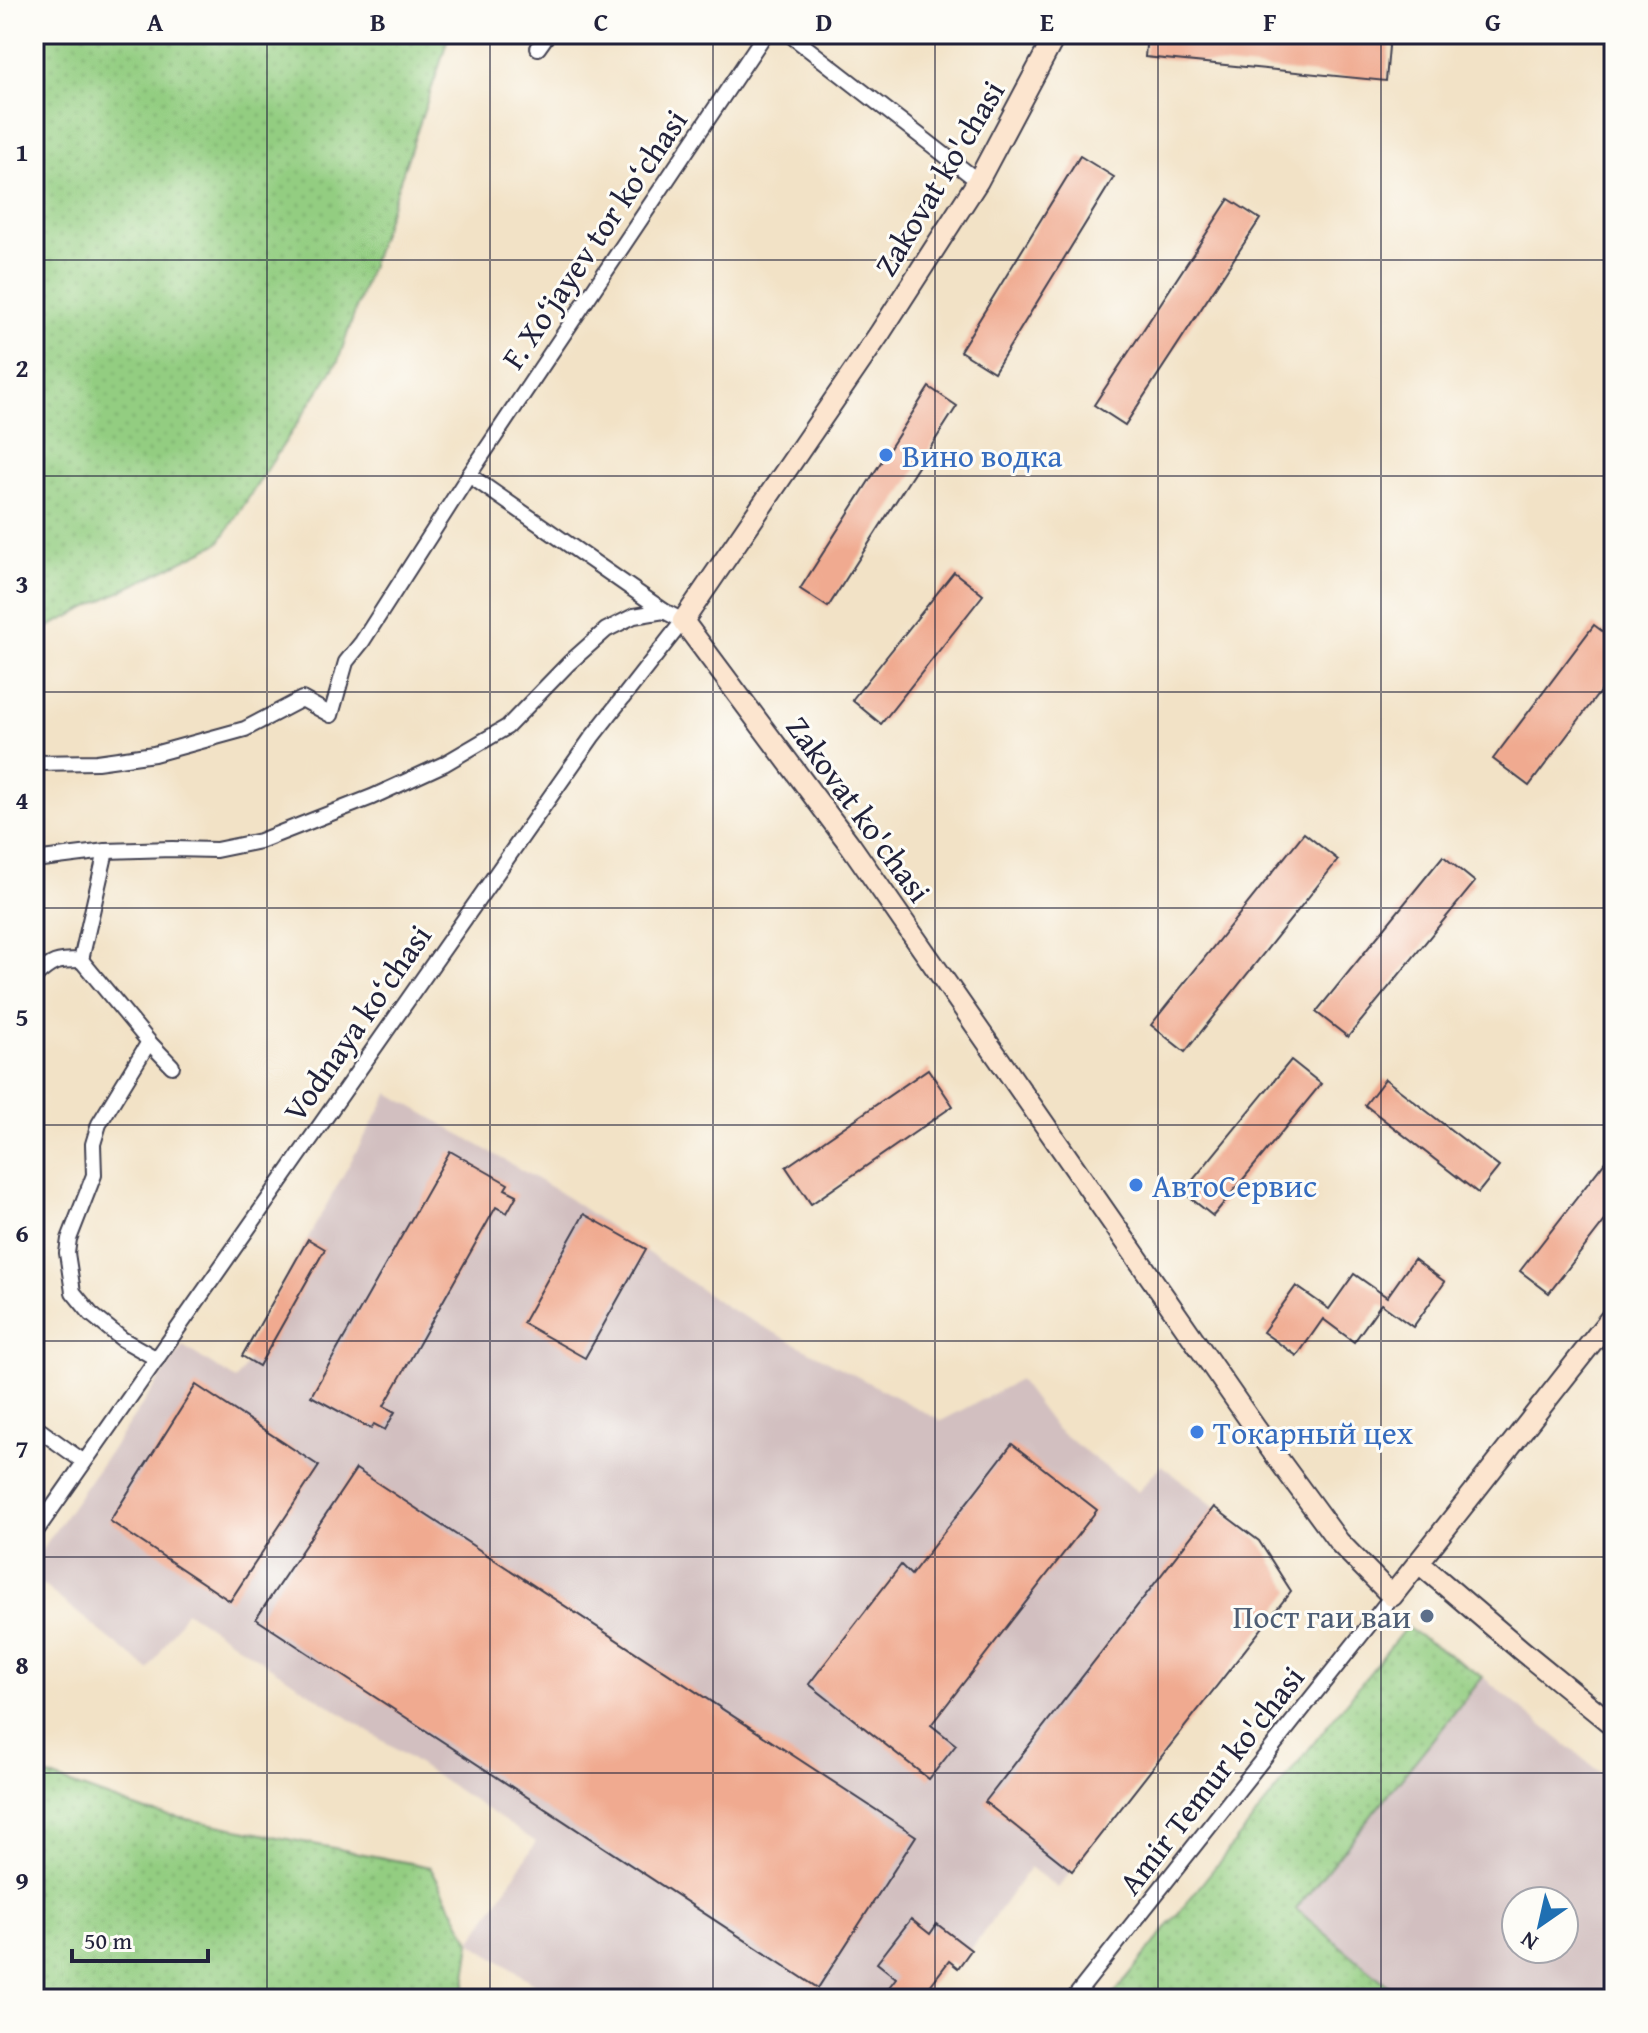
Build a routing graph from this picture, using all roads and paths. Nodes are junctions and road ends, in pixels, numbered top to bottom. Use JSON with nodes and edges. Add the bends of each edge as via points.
{"nodes":[{"id":1,"x":548,"y":34,"type":"edge"},
{"id":2,"x":765,"y":34,"type":"edge"},
{"id":3,"x":789,"y":34,"type":"edge"},
{"id":4,"x":1056,"y":34,"type":"edge"},
{"id":5,"x":538,"y":48,"type":"dead end"},
{"id":6,"x":978,"y":181,"type":"junction"},
{"id":7,"x":469,"y":475,"type":"junction"},
{"id":8,"x":664,"y":611,"type":"junction"},
{"id":9,"x":683,"y":621,"type":"junction"},
{"id":10,"x":34,"y":763,"type":"edge"},
{"id":11,"x":106,"y":851,"type":"junction"},
{"id":12,"x":34,"y":860,"type":"edge"},
{"id":13,"x":81,"y":960,"type":"junction"},
{"id":14,"x":34,"y":978,"type":"edge"},
{"id":15,"x":149,"y":1042,"type":"junction"},
{"id":16,"x":172,"y":1066,"type":"dead end"},
{"id":17,"x":1614,"y":1314,"type":"edge"},
{"id":18,"x":157,"y":1359,"type":"junction"},
{"id":19,"x":34,"y":1426,"type":"edge"},
{"id":20,"x":84,"y":1462,"type":"junction"},
{"id":21,"x":34,"y":1534,"type":"edge"},
{"id":22,"x":1419,"y":1563,"type":"junction"},
{"id":23,"x":1392,"y":1596,"type":"junction"},
{"id":24,"x":1614,"y":1726,"type":"edge"},
{"id":25,"x":1073,"y":1999,"type":"edge"}],
"edges":[{"from":1,"to":5,"type":"street"},
{"from":2,"to":7,"type":"street","name":"F. Xo‘jayev tor ko‘chasi"},
{"from":3,"to":6,"type":"street"},
{"from":4,"to":6,"type":"main road","name":"Zakovat ko'chasi"},
{"from":6,"to":9,"type":"main road","name":"Zakovat ko'chasi"},
{"from":7,"to":8,"type":"street"},
{"from":7,"to":10,"type":"street","name":"F. Xo‘jayev tor ko‘chasi","via":[[346,662],[331,715],[302,699],[245,729],[154,754]]},
{"from":8,"to":9,"type":"street"},
{"from":8,"to":11,"type":"street","via":[[634,616],[606,630],[507,727],[372,797],[260,841],[216,850]]},
{"from":9,"to":18,"type":"street","name":"Vodnaya ko‘chasi","via":[[592,737]]},
{"from":9,"to":23,"type":"main road","name":"Zakovat ko'chasi","via":[[851,846],[1284,1467],[1339,1542]]},
{"from":11,"to":12,"type":"street"},
{"from":11,"to":13,"type":"street"},
{"from":13,"to":14,"type":"street","via":[[59,960]]},
{"from":13,"to":15,"type":"street"},
{"from":15,"to":16,"type":"street"},
{"from":15,"to":18,"type":"street","via":[[99,1124],[93,1144],[94,1175],[67,1253],[73,1292],[91,1314]]},
{"from":17,"to":22,"type":"main road"},
{"from":18,"to":20,"type":"street","name":"Vodnaya ko‘chasi"},
{"from":19,"to":20,"type":"street"},
{"from":20,"to":21,"type":"street","name":"Vodnaya ko‘chasi"},
{"from":22,"to":23,"type":"main road"},
{"from":22,"to":24,"type":"main road"},
{"from":23,"to":25,"type":"street","name":"Amir Temur ko'chasi"}]}
